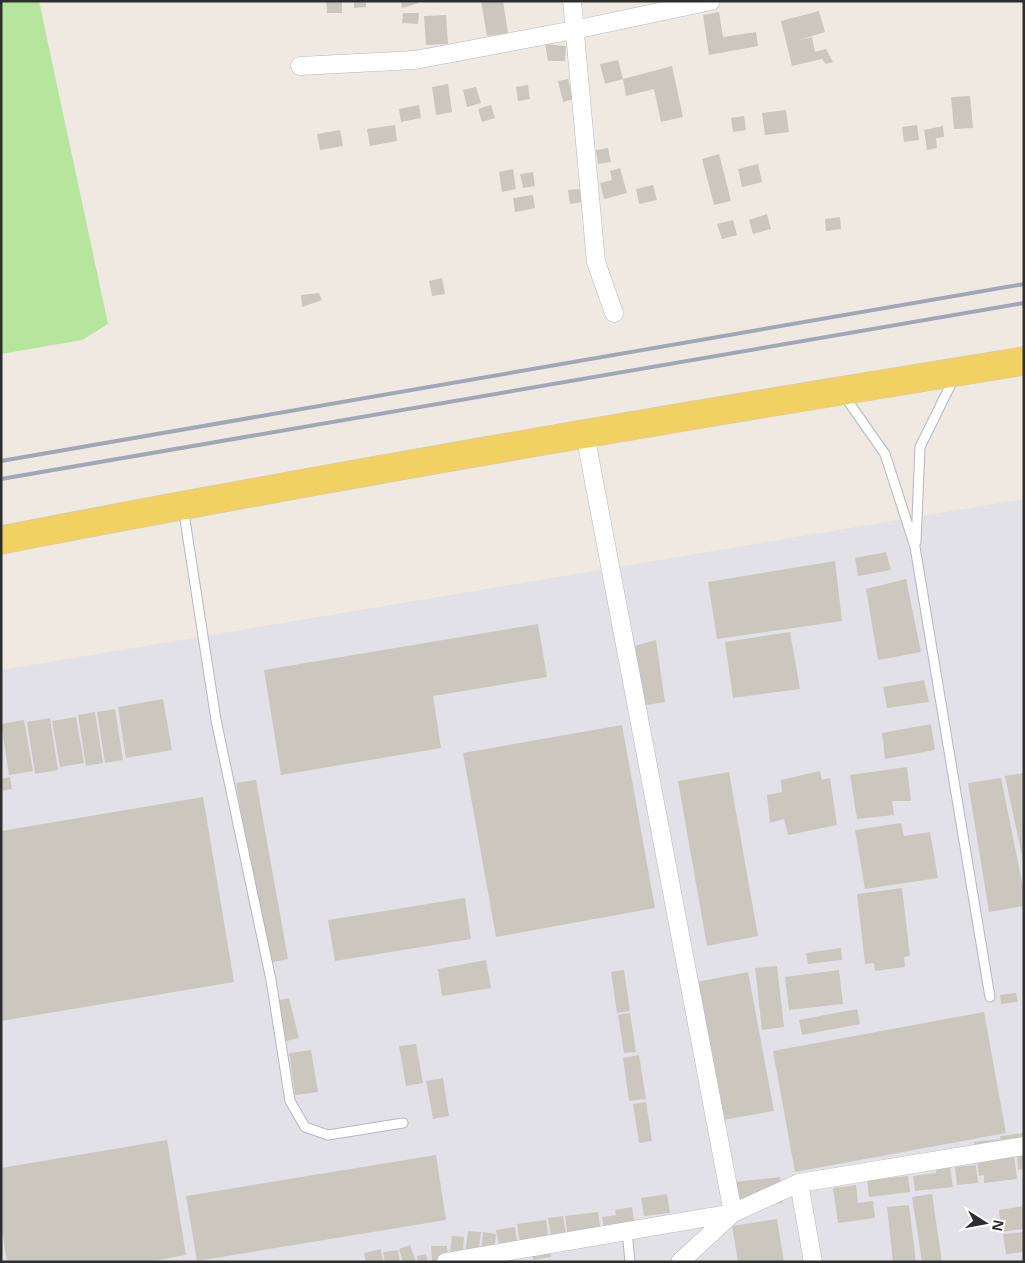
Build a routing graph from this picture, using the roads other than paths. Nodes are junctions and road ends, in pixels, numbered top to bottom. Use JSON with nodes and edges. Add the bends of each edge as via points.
{"nodes":[{"id":1,"x":572,"y":1,"type":"edge"},
{"id":2,"x":711,"y":1,"type":"edge"},
{"id":3,"x":574,"y":30,"type":"junction"},
{"id":4,"x":300,"y":66,"type":"dead end"},
{"id":5,"x":614,"y":313,"type":"dead end"},
{"id":6,"x":1024,"y":361,"type":"edge"},
{"id":7,"x":956,"y":372,"type":"junction"},
{"id":8,"x":840,"y":391,"type":"junction"},
{"id":9,"x":586,"y":434,"type":"junction"},
{"id":10,"x":183,"y":504,"type":"junction"},
{"id":11,"x":1,"y":540,"type":"edge"},
{"id":12,"x":915,"y":547,"type":"junction"},
{"id":13,"x":990,"y":997,"type":"dead end"},
{"id":14,"x":403,"y":1123,"type":"dead end"},
{"id":15,"x":1024,"y":1146,"type":"edge"},
{"id":16,"x":799,"y":1183,"type":"junction"},
{"id":17,"x":733,"y":1214,"type":"junction"},
{"id":18,"x":627,"y":1231,"type":"junction"},
{"id":19,"x":446,"y":1262,"type":"edge"},
{"id":20,"x":630,"y":1262,"type":"edge"},
{"id":21,"x":680,"y":1262,"type":"edge"},
{"id":22,"x":813,"y":1262,"type":"edge"}],
"edges":[{"from":1,"to":3,"type":"street"},
{"from":2,"to":3,"type":"street"},
{"from":3,"to":4,"type":"street","via":[[415,60]]},
{"from":3,"to":5,"type":"street","via":[[596,262]]},
{"from":6,"to":7,"type":"main road"},
{"from":7,"to":8,"type":"main road"},
{"from":7,"to":12,"type":"lane","via":[[920,447]]},
{"from":8,"to":9,"type":"main road"},
{"from":8,"to":12,"type":"lane","via":[[885,454]]},
{"from":9,"to":10,"type":"main road"},
{"from":9,"to":17,"type":"street"},
{"from":10,"to":11,"type":"main road"},
{"from":10,"to":14,"type":"lane","via":[[216,720],[271,980],[290,1101],[304,1127],[328,1136]]},
{"from":12,"to":13,"type":"lane"},
{"from":15,"to":16,"type":"street"},
{"from":16,"to":17,"type":"street"},
{"from":16,"to":22,"type":"street"},
{"from":17,"to":18,"type":"street"},
{"from":17,"to":21,"type":"street"},
{"from":18,"to":19,"type":"street"},
{"from":18,"to":20,"type":"lane"}]}
